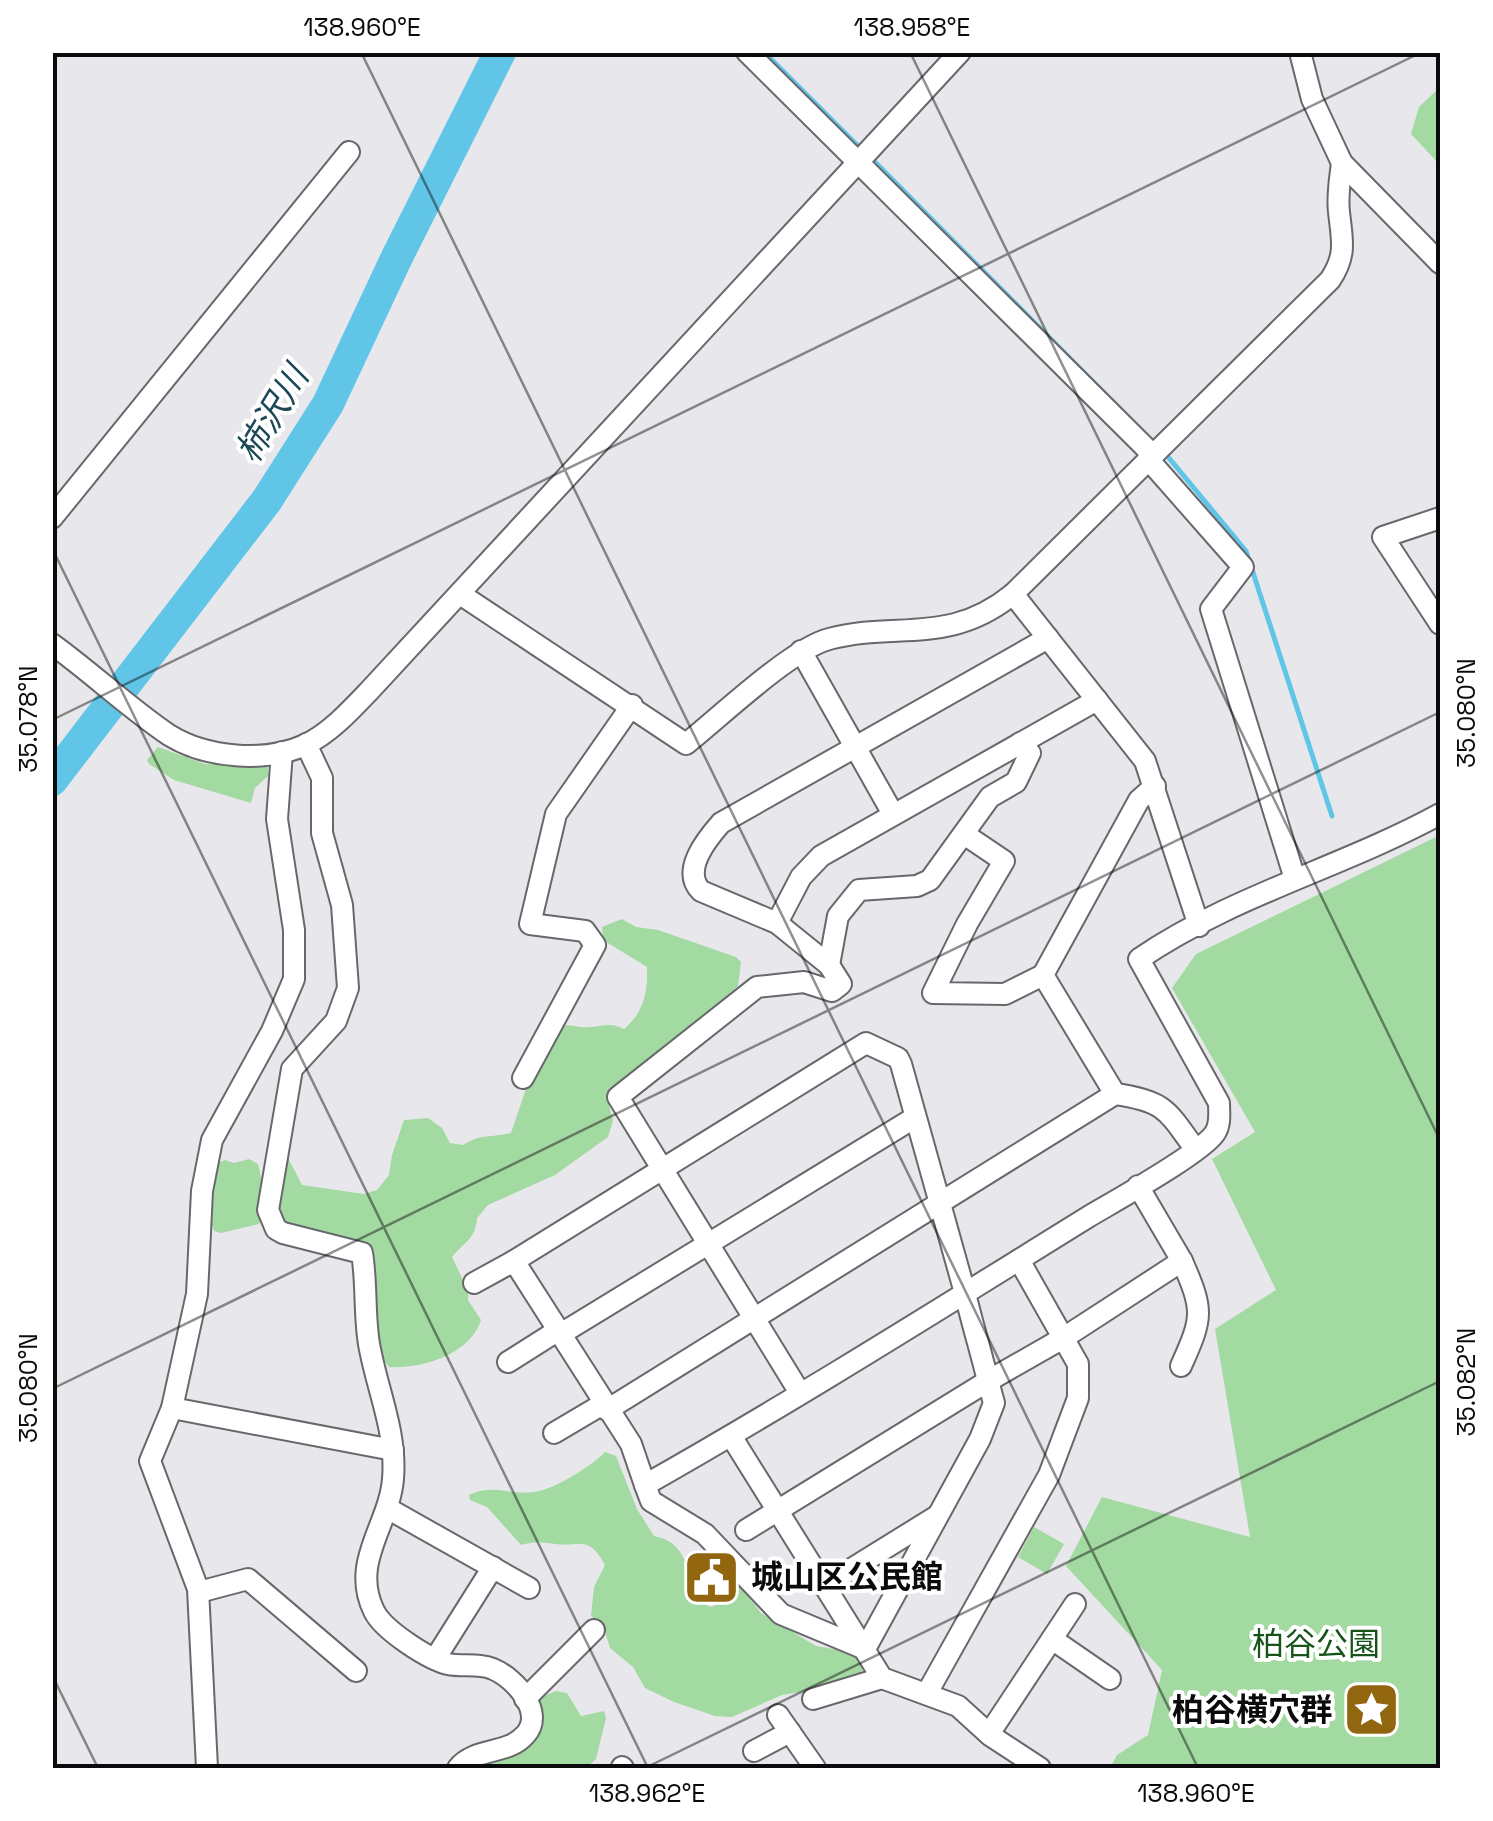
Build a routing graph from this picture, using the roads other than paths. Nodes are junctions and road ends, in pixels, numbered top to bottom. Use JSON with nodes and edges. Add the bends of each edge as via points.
{"nodes":[{"id":1,"x":747,"y":52,"type":"edge"},
{"id":2,"x":960,"y":52,"type":"edge"},
{"id":3,"x":1300,"y":52,"type":"edge"},
{"id":4,"x":349,"y":152,"type":"dead end"},
{"id":5,"x":858,"y":162,"type":"junction"},
{"id":6,"x":1342,"y":164,"type":"junction"},
{"id":7,"x":1440,"y":262,"type":"edge"},
{"id":8,"x":1150,"y":457,"type":"junction"},
{"id":9,"x":52,"y":518,"type":"edge"},
{"id":10,"x":1440,"y":518,"type":"edge"},
{"id":11,"x":460,"y":594,"type":"junction"},
{"id":12,"x":1014,"y":594,"type":"junction"},
{"id":13,"x":1440,"y":624,"type":"edge"},
{"id":14,"x":1048,"y":638,"type":"junction"},
{"id":15,"x":52,"y":644,"type":"edge"},
{"id":16,"x":801,"y":651,"type":"junction"},
{"id":17,"x":1096,"y":700,"type":"junction"},
{"id":18,"x":632,"y":705,"type":"junction"},
{"id":19,"x":1020,"y":743,"type":"junction"},
{"id":20,"x":306,"y":744,"type":"junction"},
{"id":21,"x":857,"y":747,"type":"junction"},
{"id":22,"x":282,"y":752,"type":"junction"},
{"id":23,"x":1155,"y":786,"type":"junction"},
{"id":24,"x":894,"y":814,"type":"junction"},
{"id":25,"x":1437,"y":823,"type":"edge"},
{"id":26,"x":964,"y":834,"type":"junction"},
{"id":27,"x":1295,"y":880,"type":"junction"},
{"id":28,"x":777,"y":924,"type":"junction"},
{"id":29,"x":1199,"y":926,"type":"junction"},
{"id":30,"x":829,"y":966,"type":"junction"},
{"id":31,"x":1043,"y":976,"type":"junction"},
{"id":32,"x":523,"y":1078,"type":"dead end"},
{"id":33,"x":1114,"y":1094,"type":"junction"},
{"id":34,"x":914,"y":1118,"type":"junction"},
{"id":35,"x":1195,"y":1150,"type":"junction"},
{"id":36,"x":660,"y":1170,"type":"junction"},
{"id":37,"x":1138,"y":1186,"type":"junction"},
{"id":38,"x":938,"y":1203,"type":"junction"},
{"id":39,"x":709,"y":1244,"type":"junction"},
{"id":40,"x":1019,"y":1260,"type":"junction"},
{"id":41,"x":514,"y":1261,"type":"junction"},
{"id":42,"x":1182,"y":1262,"type":"junction"},
{"id":43,"x":474,"y":1283,"type":"dead end"},
{"id":44,"x":965,"y":1293,"type":"junction"},
{"id":45,"x":754,"y":1320,"type":"junction"},
{"id":46,"x":558,"y":1333,"type":"junction"},
{"id":47,"x":1065,"y":1337,"type":"junction"},
{"id":48,"x":508,"y":1362,"type":"dead end"},
{"id":49,"x":1182,"y":1366,"type":"dead end"},
{"id":50,"x":988,"y":1381,"type":"junction"},
{"id":51,"x":800,"y":1392,"type":"junction"},
{"id":52,"x":605,"y":1407,"type":"junction"},
{"id":53,"x":172,"y":1408,"type":"junction"},
{"id":54,"x":554,"y":1434,"type":"dead end"},
{"id":55,"x":731,"y":1436,"type":"junction"},
{"id":56,"x":393,"y":1450,"type":"junction"},
{"id":57,"x":645,"y":1485,"type":"junction"},
{"id":58,"x":388,"y":1508,"type":"junction"},
{"id":59,"x":777,"y":1512,"type":"junction"},
{"id":60,"x":939,"y":1515,"type":"junction"},
{"id":61,"x":746,"y":1530,"type":"dead end"},
{"id":62,"x":492,"y":1567,"type":"junction"},
{"id":63,"x":824,"y":1586,"type":"junction"},
{"id":64,"x":529,"y":1588,"type":"dead end"},
{"id":65,"x":199,"y":1592,"type":"junction"},
{"id":66,"x":1075,"y":1604,"type":"dead end"},
{"id":67,"x":594,"y":1630,"type":"dead end"},
{"id":68,"x":1052,"y":1639,"type":"junction"},
{"id":69,"x":865,"y":1650,"type":"junction"},
{"id":70,"x":436,"y":1659,"type":"junction"},
{"id":71,"x":356,"y":1671,"type":"dead end"},
{"id":72,"x":882,"y":1678,"type":"junction"},
{"id":73,"x":1110,"y":1679,"type":"dead end"},
{"id":74,"x":927,"y":1693,"type":"junction"},
{"id":75,"x":525,"y":1698,"type":"junction"},
{"id":76,"x":813,"y":1699,"type":"dead end"},
{"id":77,"x":989,"y":1734,"type":"junction"},
{"id":78,"x":754,"y":1751,"type":"dead end"},
{"id":79,"x":207,"y":1768,"type":"edge"},
{"id":80,"x":458,"y":1768,"type":"edge"},
{"id":81,"x":815,"y":1768,"type":"edge"},
{"id":82,"x":1036,"y":1768,"type":"edge"}],
"edges":[{"from":1,"to":5,"type":"street"},
{"from":2,"to":5,"type":"street"},
{"from":3,"to":6,"type":"street","via":[[1312,99]]},
{"from":4,"to":9,"type":"street"},
{"from":5,"to":8,"type":"street"},
{"from":5,"to":11,"type":"street"},
{"from":6,"to":7,"type":"street"},
{"from":6,"to":8,"type":"street","via":[[1340,266]]},
{"from":8,"to":12,"type":"street"},
{"from":8,"to":27,"type":"street","via":[[1243,567],[1211,610]]},
{"from":10,"to":13,"type":"street","via":[[1383,537]]},
{"from":11,"to":18,"type":"street"},
{"from":11,"to":20,"type":"street","via":[[346,715]]},
{"from":12,"to":14,"type":"street"},
{"from":12,"to":16,"type":"street","via":[[939,629],[828,639]]},
{"from":14,"to":17,"type":"street"},
{"from":14,"to":21,"type":"street"},
{"from":15,"to":22,"type":"street","via":[[171,736],[226,754]]},
{"from":16,"to":18,"type":"street","via":[[686,744]]},
{"from":16,"to":21,"type":"street"},
{"from":17,"to":19,"type":"street"},
{"from":17,"to":23,"type":"street","via":[[1141,754]]},
{"from":18,"to":32,"type":"street","via":[[556,814],[530,924],[586,932],[595,945]]},
{"from":19,"to":24,"type":"street"},
{"from":19,"to":26,"type":"street","via":[[1030,752],[1016,782],[990,797]]},
{"from":20,"to":22,"type":"street"},
{"from":20,"to":56,"type":"street","via":[[322,778],[322,834],[342,905],[348,988],[336,1021],[292,1068],[268,1210],[283,1234],[362,1253],[369,1347]]},
{"from":21,"to":24,"type":"street"},
{"from":21,"to":28,"type":"street","via":[[721,823],[695,864],[692,877],[701,891]]},
{"from":22,"to":53,"type":"street","via":[[277,820],[294,930],[294,978],[212,1140],[202,1191],[197,1294]]},
{"from":23,"to":29,"type":"street"},
{"from":23,"to":31,"type":"street","via":[[1128,817]]},
{"from":24,"to":28,"type":"street","via":[[809,866]]},
{"from":25,"to":27,"type":"street"},
{"from":26,"to":30,"type":"street","via":[[924,884],[859,890],[851,897],[835,924]]},
{"from":26,"to":31,"type":"street","via":[[1004,862],[934,994],[1011,993]]},
{"from":27,"to":29,"type":"street"},
{"from":28,"to":30,"type":"street"},
{"from":29,"to":35,"type":"street","via":[[1140,959],[1219,1103],[1214,1133]]},
{"from":30,"to":36,"type":"street","via":[[839,978],[837,989],[804,982],[757,987],[618,1097]]},
{"from":31,"to":33,"type":"street"},
{"from":33,"to":35,"type":"street","via":[[1157,1102]]},
{"from":33,"to":38,"type":"street"},
{"from":34,"to":36,"type":"street","via":[[898,1058],[866,1044]]},
{"from":34,"to":38,"type":"street"},
{"from":34,"to":39,"type":"street"},
{"from":35,"to":37,"type":"street"},
{"from":36,"to":39,"type":"street"},
{"from":36,"to":41,"type":"street"},
{"from":37,"to":40,"type":"street"},
{"from":37,"to":42,"type":"street"},
{"from":38,"to":44,"type":"street"},
{"from":38,"to":45,"type":"street"},
{"from":39,"to":45,"type":"street"},
{"from":39,"to":46,"type":"street"},
{"from":40,"to":44,"type":"street"},
{"from":40,"to":47,"type":"street"},
{"from":41,"to":43,"type":"street"},
{"from":41,"to":46,"type":"street"},
{"from":42,"to":47,"type":"street"},
{"from":42,"to":49,"type":"street","via":[[1198,1299],[1199,1327]]},
{"from":44,"to":50,"type":"street"},
{"from":44,"to":51,"type":"street"},
{"from":45,"to":51,"type":"street"},
{"from":45,"to":52,"type":"street"},
{"from":46,"to":48,"type":"street"},
{"from":46,"to":52,"type":"street"},
{"from":47,"to":50,"type":"street"},
{"from":47,"to":74,"type":"street","via":[[1078,1364],[1078,1398],[1048,1476]]},
{"from":50,"to":59,"type":"street"},
{"from":50,"to":60,"type":"street","via":[[994,1403]]},
{"from":51,"to":55,"type":"street"},
{"from":52,"to":54,"type":"street"},
{"from":52,"to":57,"type":"street","via":[[631,1444]]},
{"from":53,"to":56,"type":"street"},
{"from":53,"to":65,"type":"street","via":[[150,1461]]},
{"from":55,"to":57,"type":"street"},
{"from":55,"to":59,"type":"street"},
{"from":56,"to":58,"type":"street"},
{"from":57,"to":69,"type":"street","via":[[651,1501],[705,1534],[781,1614]]},
{"from":58,"to":62,"type":"street"},
{"from":58,"to":70,"type":"street","via":[[366,1563],[374,1611],[392,1632]]},
{"from":59,"to":61,"type":"street"},
{"from":59,"to":63,"type":"street"},
{"from":60,"to":63,"type":"street"},
{"from":60,"to":69,"type":"street"},
{"from":62,"to":64,"type":"street"},
{"from":62,"to":70,"type":"street"},
{"from":63,"to":69,"type":"street"},
{"from":65,"to":71,"type":"street","via":[[248,1579]]},
{"from":65,"to":79,"type":"street"},
{"from":66,"to":68,"type":"street"},
{"from":67,"to":75,"type":"street"},
{"from":68,"to":73,"type":"street"},
{"from":68,"to":77,"type":"street"},
{"from":69,"to":72,"type":"street"},
{"from":70,"to":75,"type":"street","via":[[496,1670]]},
{"from":72,"to":74,"type":"street"},
{"from":72,"to":76,"type":"street"},
{"from":74,"to":77,"type":"street","via":[[958,1706]]},
{"from":75,"to":80,"type":"street","via":[[533,1717],[525,1736]]},
{"from":77,"to":82,"type":"street"},
{"from":78,"to":81,"type":"street","via":[[784,1724]]}]}
